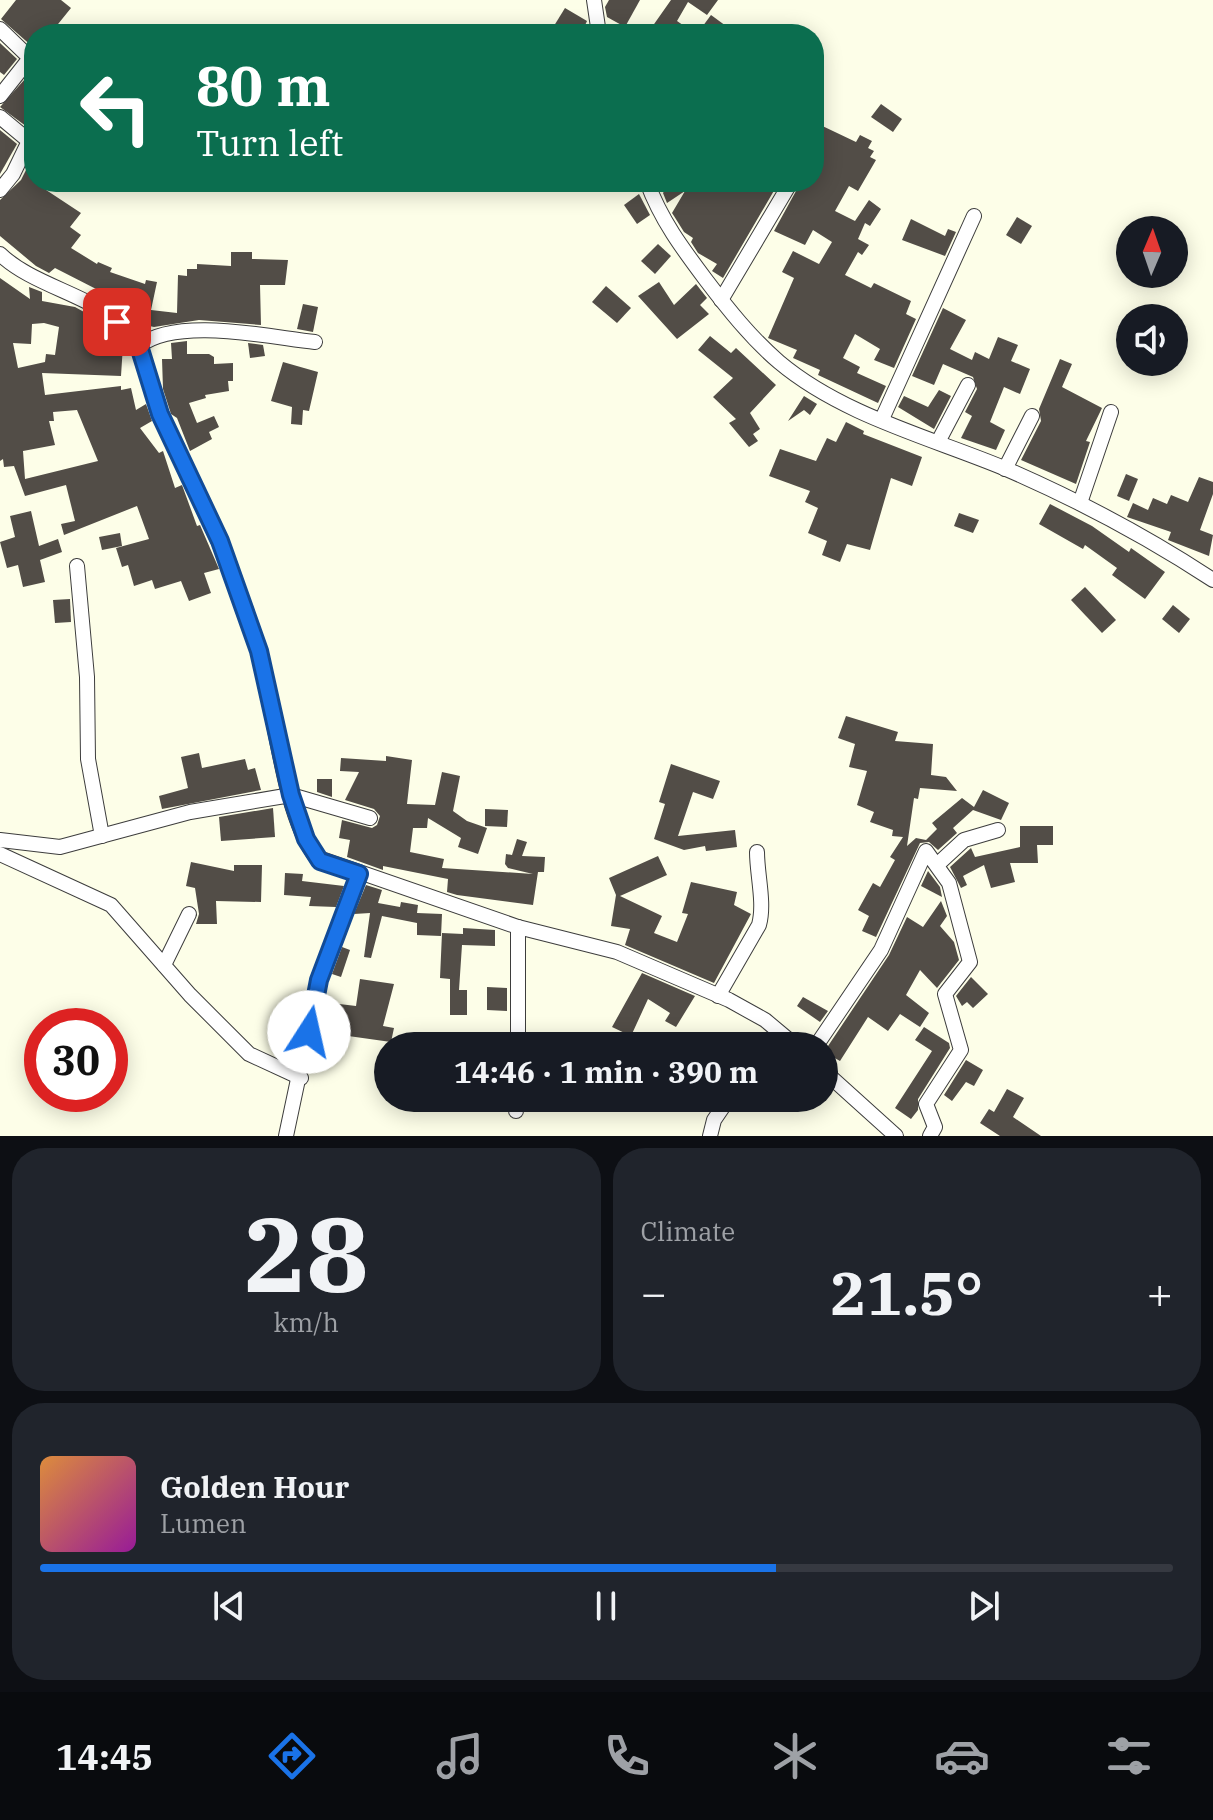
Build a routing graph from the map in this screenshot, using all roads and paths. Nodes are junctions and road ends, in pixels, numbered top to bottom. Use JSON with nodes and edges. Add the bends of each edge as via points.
{"nodes":[{"id":1,"x":594,"y":0,"type":"edge"},
{"id":2,"x":598,"y":24,"type":"edge"},
{"id":3,"x":0,"y":29,"type":"edge"},
{"id":4,"x":24,"y":52,"type":"edge"},
{"id":5,"x":24,"y":66,"type":"edge"},
{"id":6,"x":0,"y":96,"type":"edge"},
{"id":7,"x":0,"y":117,"type":"edge"},
{"id":8,"x":24,"y":137,"type":"edge"},
{"id":9,"x":24,"y":151,"type":"edge"},
{"id":10,"x":0,"y":190,"type":"edge"},
{"id":11,"x":652,"y":192,"type":"edge"},
{"id":12,"x":785,"y":192,"type":"edge"},
{"id":13,"x":974,"y":216,"type":"dead end"},
{"id":14,"x":2,"y":262,"type":"edge"},
{"id":15,"x":721,"y":300,"type":"junction"},
{"id":16,"x":315,"y":342,"type":"dead end"},
{"id":17,"x":139,"y":346,"type":"junction"},
{"id":18,"x":968,"y":385,"type":"dead end"},
{"id":19,"x":1111,"y":412,"type":"dead end"},
{"id":20,"x":1032,"y":416,"type":"dead end"},
{"id":21,"x":882,"y":419,"type":"junction"},
{"id":22,"x":938,"y":442,"type":"junction"},
{"id":23,"x":1005,"y":469,"type":"junction"},
{"id":24,"x":1080,"y":503,"type":"junction"},
{"id":25,"x":77,"y":566,"type":"dead end"},
{"id":26,"x":1213,"y":580,"type":"edge"},
{"id":27,"x":291,"y":795,"type":"junction"},
{"id":28,"x":370,"y":818,"type":"dead end"},
{"id":29,"x":998,"y":830,"type":"dead end"},
{"id":30,"x":102,"y":836,"type":"junction"},
{"id":31,"x":0,"y":840,"type":"edge"},
{"id":32,"x":757,"y":852,"type":"dead end"},
{"id":33,"x":0,"y":854,"type":"edge"},
{"id":34,"x":938,"y":864,"type":"junction"},
{"id":35,"x":359,"y":874,"type":"junction"},
{"id":36,"x":189,"y":914,"type":"dead end"},
{"id":37,"x":518,"y":927,"type":"junction"},
{"id":38,"x":164,"y":965,"type":"junction"},
{"id":39,"x":718,"y":996,"type":"junction"},
{"id":40,"x":518,"y":1032,"type":"edge"},
{"id":41,"x":778,"y":1032,"type":"edge"},
{"id":42,"x":825,"y":1032,"type":"edge"},
{"id":43,"x":301,"y":1078,"type":"junction"},
{"id":44,"x":838,"y":1084,"type":"edge"},
{"id":45,"x":719,"y":1112,"type":"edge"},
{"id":46,"x":286,"y":1136,"type":"edge"},
{"id":47,"x":710,"y":1136,"type":"edge"},
{"id":48,"x":896,"y":1136,"type":"edge"},
{"id":49,"x":930,"y":1136,"type":"edge"}],
"edges":[{"from":1,"to":2,"type":"street"},
{"from":3,"to":4,"type":"street"},
{"from":5,"to":6,"type":"street"},
{"from":7,"to":8,"type":"street"},
{"from":9,"to":10,"type":"street"},
{"from":11,"to":15,"type":"street","via":[[672,235]]},
{"from":12,"to":15,"type":"street"},
{"from":13,"to":21,"type":"street"},
{"from":14,"to":17,"type":"street","via":[[89,304],[126,328]]},
{"from":15,"to":21,"type":"street","via":[[790,370],[831,397]]},
{"from":16,"to":17,"type":"street","via":[[202,330],[150,337]]},
{"from":17,"to":27,"type":"street","via":[[160,414],[220,541],[259,651]]},
{"from":18,"to":22,"type":"street"},
{"from":19,"to":24,"type":"street"},
{"from":20,"to":23,"type":"street"},
{"from":21,"to":22,"type":"street"},
{"from":22,"to":23,"type":"street"},
{"from":23,"to":24,"type":"street"},
{"from":24,"to":26,"type":"street"},
{"from":25,"to":30,"type":"street","via":[[88,759]]},
{"from":27,"to":28,"type":"street"},
{"from":27,"to":30,"type":"street","via":[[190,812]]},
{"from":27,"to":35,"type":"street","via":[[316,857]]},
{"from":29,"to":34,"type":"street","via":[[968,838]]},
{"from":30,"to":31,"type":"street","via":[[60,847]]},
{"from":32,"to":39,"type":"street","via":[[763,912]]},
{"from":33,"to":38,"type":"street","via":[[111,905]]},
{"from":34,"to":42,"type":"street","via":[[923,851],[881,950]]},
{"from":34,"to":49,"type":"street","via":[[959,909],[970,962],[945,994],[961,1050],[926,1104],[935,1127]]},
{"from":35,"to":37,"type":"street"},
{"from":35,"to":43,"type":"street","via":[[319,980]]},
{"from":36,"to":38,"type":"street"},
{"from":37,"to":39,"type":"street","via":[[617,952]]},
{"from":37,"to":40,"type":"street"},
{"from":38,"to":43,"type":"street","via":[[249,1054]]},
{"from":39,"to":41,"type":"street"},
{"from":43,"to":46,"type":"street"},
{"from":44,"to":48,"type":"street"},
{"from":45,"to":47,"type":"street"}]}
